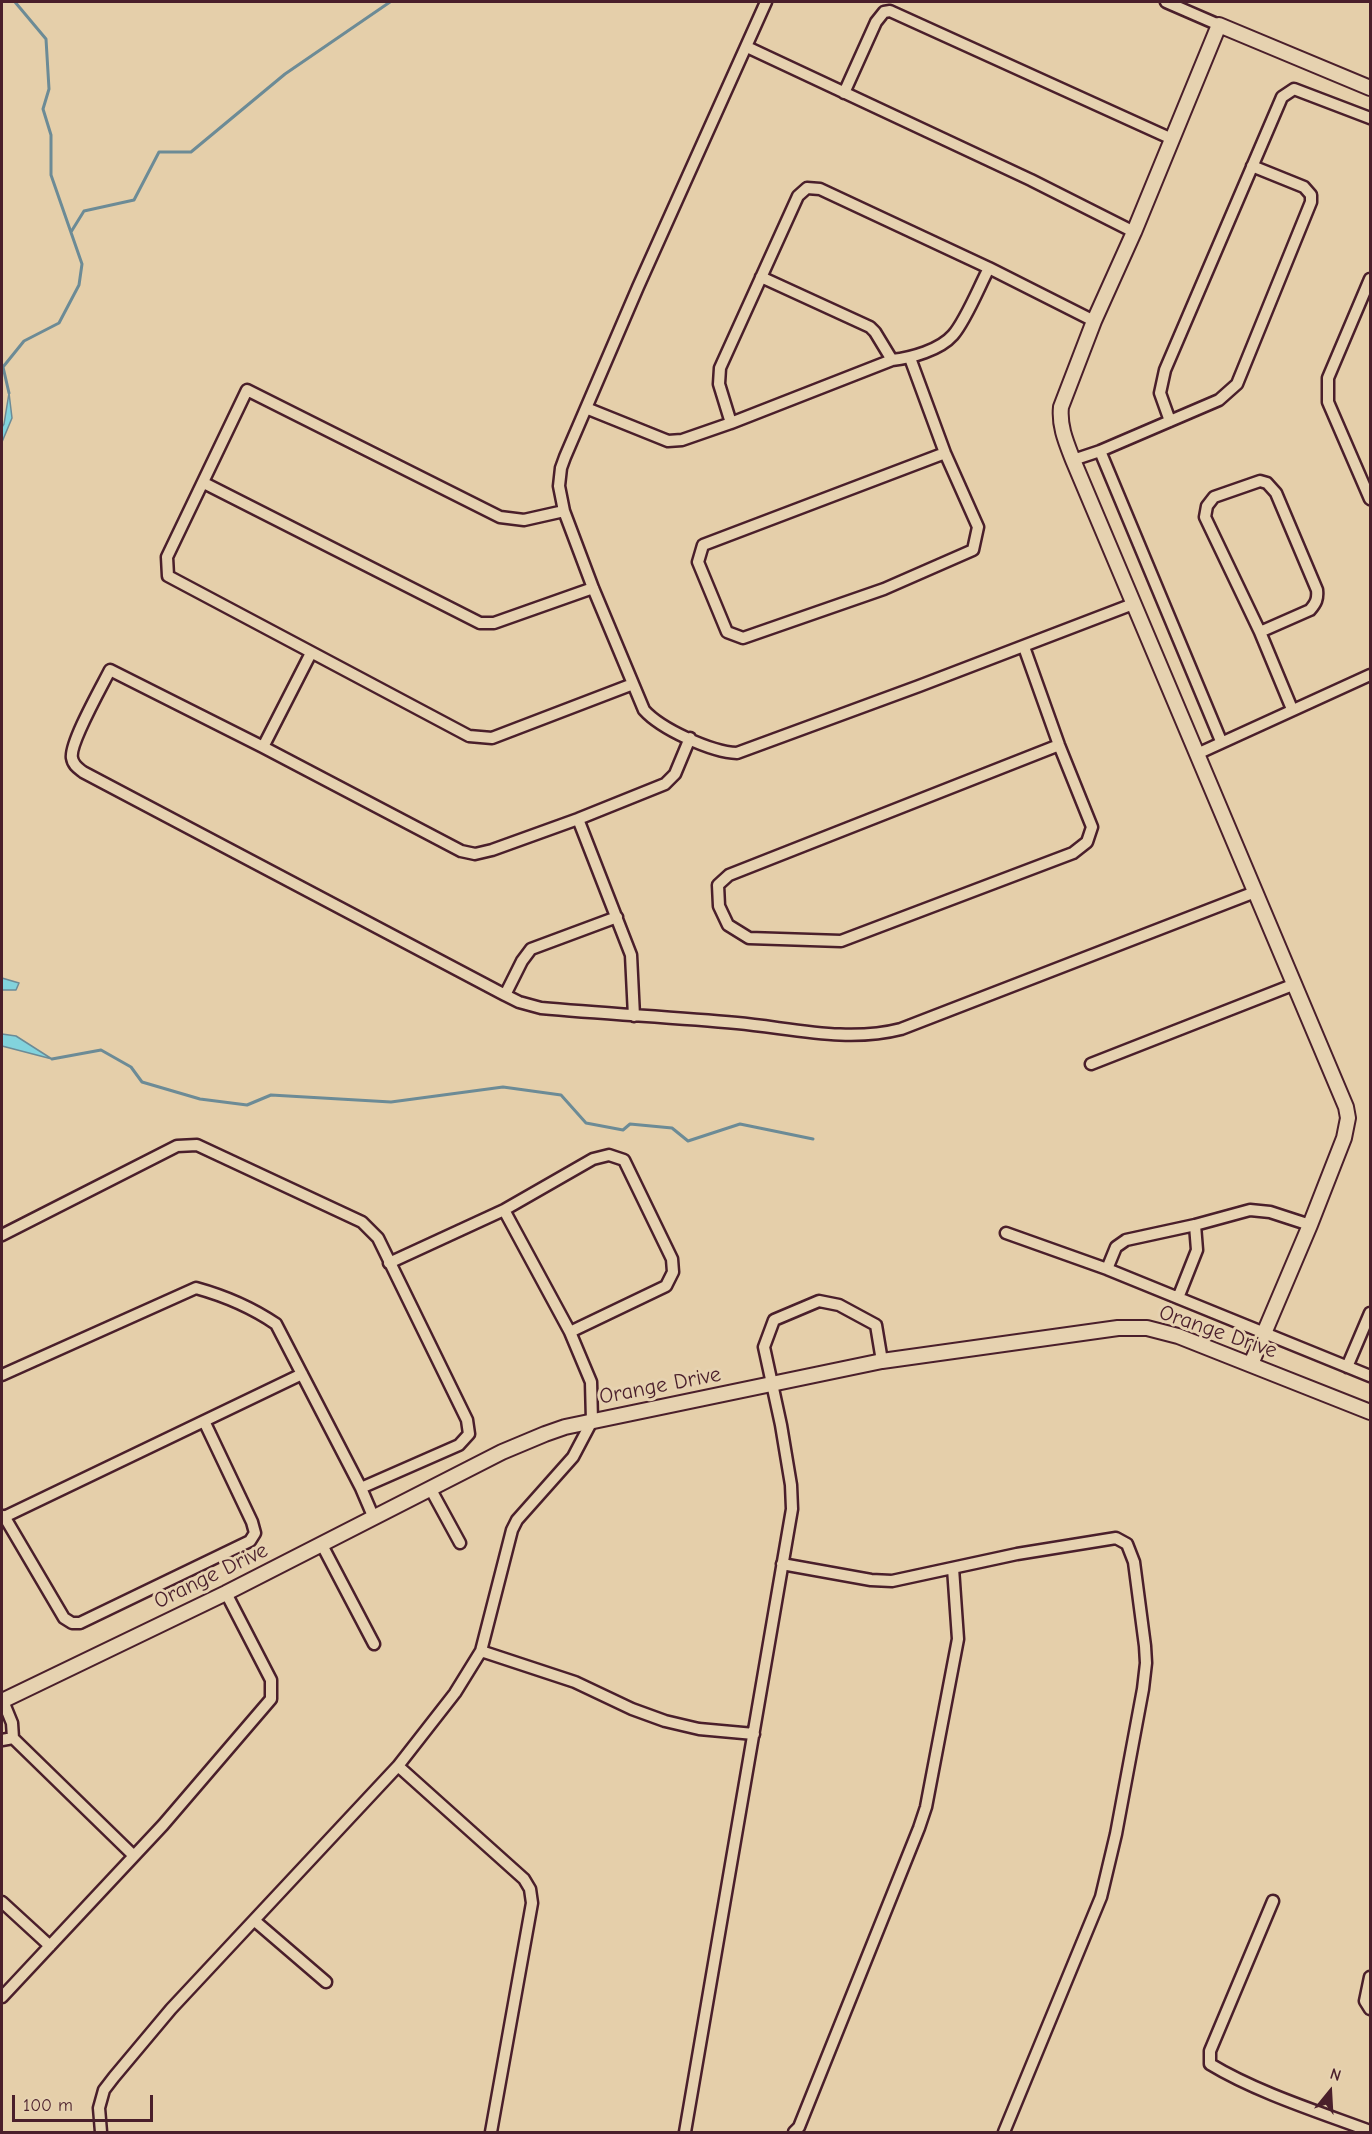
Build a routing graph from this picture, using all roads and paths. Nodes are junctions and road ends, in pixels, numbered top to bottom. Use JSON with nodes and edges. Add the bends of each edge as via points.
{"nodes":[{"id":1,"x":766,"y":2,"type":"edge"},
{"id":2,"x":1166,"y":2,"type":"edge"},
{"id":3,"x":1219,"y":25,"type":"junction"},
{"id":4,"x":747,"y":47,"type":"junction"},
{"id":5,"x":1371,"y":88,"type":"edge"},
{"id":6,"x":844,"y":93,"type":"junction"},
{"id":7,"x":1371,"y":118,"type":"edge"},
{"id":8,"x":1172,"y":139,"type":"junction"},
{"id":9,"x":1252,"y":166,"type":"junction"},
{"id":10,"x":1134,"y":232,"type":"junction"},
{"id":11,"x":989,"y":268,"type":"junction"},
{"id":12,"x":761,"y":277,"type":"junction"},
{"id":13,"x":1371,"y":279,"type":"edge"},
{"id":14,"x":1094,"y":321,"type":"junction"},
{"id":15,"x":910,"y":358,"type":"junction"},
{"id":16,"x":892,"y":360,"type":"junction"},
{"id":17,"x":586,"y":408,"type":"junction"},
{"id":18,"x":1170,"y":421,"type":"junction"},
{"id":19,"x":731,"y":423,"type":"junction"},
{"id":20,"x":1100,"y":451,"type":"junction"},
{"id":21,"x":945,"y":453,"type":"junction"},
{"id":22,"x":1073,"y":460,"type":"junction"},
{"id":23,"x":204,"y":483,"type":"junction"},
{"id":24,"x":1371,"y":499,"type":"edge"},
{"id":25,"x":564,"y":511,"type":"junction"},
{"id":26,"x":593,"y":588,"type":"junction"},
{"id":27,"x":1133,"y":604,"type":"junction"},
{"id":28,"x":1260,"y":632,"type":"junction"},
{"id":29,"x":1024,"y":647,"type":"junction"},
{"id":30,"x":311,"y":653,"type":"junction"},
{"id":31,"x":1371,"y":675,"type":"edge"},
{"id":32,"x":633,"y":684,"type":"junction"},
{"id":33,"x":1292,"y":709,"type":"junction"},
{"id":34,"x":690,"y":738,"type":"junction"},
{"id":35,"x":1221,"y":741,"type":"junction"},
{"id":36,"x":1059,"y":745,"type":"junction"},
{"id":37,"x":263,"y":747,"type":"junction"},
{"id":38,"x":1197,"y":753,"type":"junction"},
{"id":39,"x":578,"y":819,"type":"junction"},
{"id":40,"x":1254,"y":892,"type":"junction"},
{"id":41,"x":617,"y":917,"type":"junction"},
{"id":42,"x":1294,"y":984,"type":"junction"},
{"id":43,"x":505,"y":994,"type":"junction"},
{"id":44,"x":634,"y":1016,"type":"junction"},
{"id":45,"x":1091,"y":1064,"type":"dead end"},
{"id":46,"x":504,"y":1210,"type":"junction"},
{"id":47,"x":1195,"y":1225,"type":"junction"},
{"id":48,"x":1310,"y":1225,"type":"junction"},
{"id":49,"x":1006,"y":1233,"type":"dead end"},
{"id":50,"x":2,"y":1235,"type":"edge"},
{"id":51,"x":389,"y":1263,"type":"junction"},
{"id":52,"x":1107,"y":1269,"type":"junction"},
{"id":53,"x":1178,"y":1298,"type":"junction"},
{"id":54,"x":1371,"y":1313,"type":"edge"},
{"id":55,"x":570,"y":1332,"type":"junction"},
{"id":56,"x":1264,"y":1334,"type":"junction"},
{"id":57,"x":882,"y":1361,"type":"junction"},
{"id":58,"x":1251,"y":1364,"type":"junction"},
{"id":59,"x":1347,"y":1367,"type":"junction"},
{"id":60,"x":3,"y":1371,"type":"edge"},
{"id":61,"x":302,"y":1374,"type":"junction"},
{"id":62,"x":1371,"y":1376,"type":"edge"},
{"id":63,"x":771,"y":1385,"type":"junction"},
{"id":64,"x":1371,"y":1412,"type":"edge"},
{"id":65,"x":204,"y":1421,"type":"junction"},
{"id":66,"x":592,"y":1421,"type":"junction"},
{"id":67,"x":361,"y":1488,"type":"junction"},
{"id":68,"x":430,"y":1488,"type":"junction"},
{"id":69,"x":374,"y":1516,"type":"junction"},
{"id":70,"x":3,"y":1517,"type":"edge"},
{"id":71,"x":460,"y":1543,"type":"dead end"},
{"id":72,"x":322,"y":1545,"type":"junction"},
{"id":73,"x":782,"y":1564,"type":"junction"},
{"id":74,"x":953,"y":1568,"type":"junction"},
{"id":75,"x":226,"y":1593,"type":"junction"},
{"id":76,"x":374,"y":1644,"type":"dead end"},
{"id":77,"x":482,"y":1650,"type":"junction"},
{"id":78,"x":2,"y":1701,"type":"edge"},
{"id":79,"x":754,"y":1734,"type":"junction"},
{"id":80,"x":7,"y":1739,"type":"edge"},
{"id":81,"x":398,"y":1766,"type":"junction"},
{"id":82,"x":133,"y":1855,"type":"junction"},
{"id":83,"x":1273,"y":1901,"type":"dead end"},
{"id":84,"x":2,"y":1902,"type":"edge"},
{"id":85,"x":255,"y":1921,"type":"junction"},
{"id":86,"x":50,"y":1946,"type":"junction"},
{"id":87,"x":1371,"y":1977,"type":"edge"},
{"id":88,"x":326,"y":1982,"type":"dead end"},
{"id":89,"x":2,"y":1997,"type":"edge"},
{"id":90,"x":1371,"y":2009,"type":"edge"},
{"id":91,"x":1371,"y":2131,"type":"edge"},
{"id":92,"x":100,"y":2133,"type":"edge"},
{"id":93,"x":491,"y":2133,"type":"edge"},
{"id":94,"x":685,"y":2133,"type":"edge"},
{"id":95,"x":794,"y":2133,"type":"edge"},
{"id":96,"x":1004,"y":2133,"type":"edge"}],
"edges":[{"from":1,"to":4,"type":"street"},
{"from":2,"to":3,"type":"street"},
{"from":3,"to":5,"type":"street"},
{"from":3,"to":8,"type":"street"},
{"from":4,"to":6,"type":"street"},
{"from":4,"to":17,"type":"street"},
{"from":6,"to":8,"type":"street","via":[[876,22],[890,10]]},
{"from":6,"to":10,"type":"street"},
{"from":7,"to":9,"type":"street","via":[[1294,89],[1282,97]]},
{"from":8,"to":10,"type":"street"},
{"from":9,"to":18,"type":"street","via":[[1165,370],[1160,393]]},
{"from":9,"to":18,"type":"street","via":[[1304,187],[1311,202],[1237,384],[1219,400]]},
{"from":10,"to":14,"type":"street"},
{"from":11,"to":12,"type":"street","via":[[813,187],[798,196]]},
{"from":11,"to":14,"type":"street"},
{"from":11,"to":15,"type":"street","via":[[951,338]]},
{"from":12,"to":16,"type":"street","via":[[866,324]]},
{"from":12,"to":19,"type":"street","via":[[720,368],[719,384]]},
{"from":13,"to":24,"type":"street","via":[[1332,365],[1326,388],[1328,402]]},
{"from":14,"to":22,"type":"street","via":[[1061,407],[1063,435]]},
{"from":15,"to":16,"type":"street"},
{"from":15,"to":21,"type":"street"},
{"from":16,"to":19,"type":"street"},
{"from":17,"to":19,"type":"street","via":[[668,441]]},
{"from":17,"to":25,"type":"street","via":[[561,468],[559,486]]},
{"from":18,"to":20,"type":"street"},
{"from":20,"to":22,"type":"street"},
{"from":20,"to":35,"type":"street"},
{"from":21,"to":21,"type":"street","via":[[978,527],[973,550],[884,589],[743,638],[727,632],[698,562],[703,544]]},
{"from":22,"to":27,"type":"street"},
{"from":23,"to":25,"type":"street","via":[[247,390],[500,517],[524,520]]},
{"from":23,"to":26,"type":"street","via":[[480,623],[494,623]]},
{"from":23,"to":30,"type":"street","via":[[168,557],[168,576]]},
{"from":25,"to":26,"type":"street"},
{"from":26,"to":32,"type":"street"},
{"from":27,"to":29,"type":"street"},
{"from":27,"to":38,"type":"street"},
{"from":28,"to":28,"type":"street","via":[[1205,517],[1214,497],[1260,481],[1276,493],[1317,590],[1310,610]]},
{"from":28,"to":33,"type":"street"},
{"from":29,"to":34,"type":"street","via":[[744,751],[728,753]]},
{"from":29,"to":36,"type":"street"},
{"from":30,"to":32,"type":"street","via":[[469,736],[492,738]]},
{"from":30,"to":37,"type":"street"},
{"from":31,"to":33,"type":"street"},
{"from":32,"to":34,"type":"street","via":[[649,715]]},
{"from":33,"to":35,"type":"street"},
{"from":34,"to":39,"type":"street","via":[[671,780]]},
{"from":35,"to":38,"type":"street"},
{"from":36,"to":36,"type":"street","via":[[1092,827],[1087,842],[1073,853],[841,941],[749,938],[728,925],[719,906],[718,885],[729,875]]},
{"from":37,"to":39,"type":"street","via":[[469,853],[492,850]]},
{"from":37,"to":43,"type":"street","via":[[110,670],[74,744],[72,759],[83,772]]},
{"from":38,"to":40,"type":"street"},
{"from":39,"to":41,"type":"street"},
{"from":40,"to":42,"type":"street"},
{"from":40,"to":44,"type":"street","via":[[888,1032],[844,1035]]},
{"from":41,"to":43,"type":"street","via":[[531,949]]},
{"from":41,"to":44,"type":"street","via":[[633,960]]},
{"from":42,"to":45,"type":"street"},
{"from":42,"to":48,"type":"street","via":[[1348,1118]]},
{"from":43,"to":44,"type":"street","via":[[541,1008]]},
{"from":46,"to":51,"type":"street"},
{"from":46,"to":55,"type":"street"},
{"from":46,"to":55,"type":"street","via":[[593,1159],[609,1155],[624,1160],[672,1258],[674,1272],[666,1286]]},
{"from":47,"to":48,"type":"street","via":[[1257,1210]]},
{"from":47,"to":52,"type":"street","via":[[1126,1240],[1116,1247]]},
{"from":47,"to":53,"type":"street","via":[[1197,1250]]},
{"from":48,"to":56,"type":"street"},
{"from":49,"to":52,"type":"street"},
{"from":50,"to":51,"type":"street","via":[[158,1155],[188,1144],[198,1145],[362,1222],[378,1238]]},
{"from":51,"to":67,"type":"street","via":[[467,1420],[469,1434],[459,1445]]},
{"from":52,"to":53,"type":"street"},
{"from":53,"to":56,"type":"street"},
{"from":54,"to":59,"type":"street"},
{"from":55,"to":66,"type":"street","via":[[591,1382]]},
{"from":56,"to":58,"type":"street"},
{"from":56,"to":59,"type":"street"},
{"from":57,"to":58,"type":"street","name":"Orange Drive","via":[[1118,1328],[1147,1328]]},
{"from":57,"to":63,"type":"street","name":"Orange Drive"},
{"from":57,"to":63,"type":"street","via":[[876,1325],[839,1305],[819,1301],[774,1320],[764,1347]]},
{"from":58,"to":64,"type":"street","name":"Orange Drive"},
{"from":59,"to":62,"type":"street"},
{"from":60,"to":61,"type":"street","via":[[196,1288],[256,1310],[276,1324]]},
{"from":61,"to":65,"type":"street"},
{"from":61,"to":67,"type":"street"},
{"from":63,"to":66,"type":"street","name":"Orange Drive"},
{"from":63,"to":73,"type":"street","via":[[791,1485],[792,1509]]},
{"from":65,"to":70,"type":"street"},
{"from":65,"to":70,"type":"street","via":[[255,1533],[250,1541],[80,1623],[64,1618]]},
{"from":66,"to":68,"type":"street","name":"Orange Drive","via":[[524,1442]]},
{"from":66,"to":77,"type":"street","via":[[573,1457],[525,1509],[512,1530]]},
{"from":67,"to":69,"type":"street"},
{"from":68,"to":69,"type":"street","name":"Orange Drive"},
{"from":68,"to":71,"type":"street"},
{"from":69,"to":72,"type":"street","name":"Orange Drive"},
{"from":72,"to":75,"type":"street","name":"Orange Drive"},
{"from":72,"to":76,"type":"street"},
{"from":73,"to":74,"type":"street","via":[[883,1581]]},
{"from":73,"to":79,"type":"street"},
{"from":74,"to":95,"type":"street","via":[[958,1639],[926,1807]]},
{"from":74,"to":96,"type":"street","via":[[1116,1538],[1127,1544],[1134,1562],[1145,1646],[1143,1689],[1101,1897]]},
{"from":75,"to":78,"type":"street","name":"Orange Drive"},
{"from":75,"to":82,"type":"street","via":[[271,1680],[271,1699]]},
{"from":77,"to":79,"type":"street","via":[[575,1682],[665,1721],[699,1729]]},
{"from":77,"to":81,"type":"street","via":[[455,1693]]},
{"from":78,"to":80,"type":"street","via":[[12,1723]]},
{"from":79,"to":94,"type":"street"},
{"from":80,"to":82,"type":"street"},
{"from":81,"to":85,"type":"street"},
{"from":81,"to":93,"type":"street","via":[[524,1879],[530,1889],[532,1903]]},
{"from":82,"to":86,"type":"street"},
{"from":83,"to":91,"type":"street","via":[[1210,2050],[1210,2064],[1310,2109]]},
{"from":84,"to":86,"type":"street"},
{"from":85,"to":88,"type":"street"},
{"from":85,"to":92,"type":"street","via":[[171,2009],[104,2091],[99,2108]]},
{"from":86,"to":89,"type":"street"},
{"from":87,"to":90,"type":"street","via":[[1365,2001]]}]}
